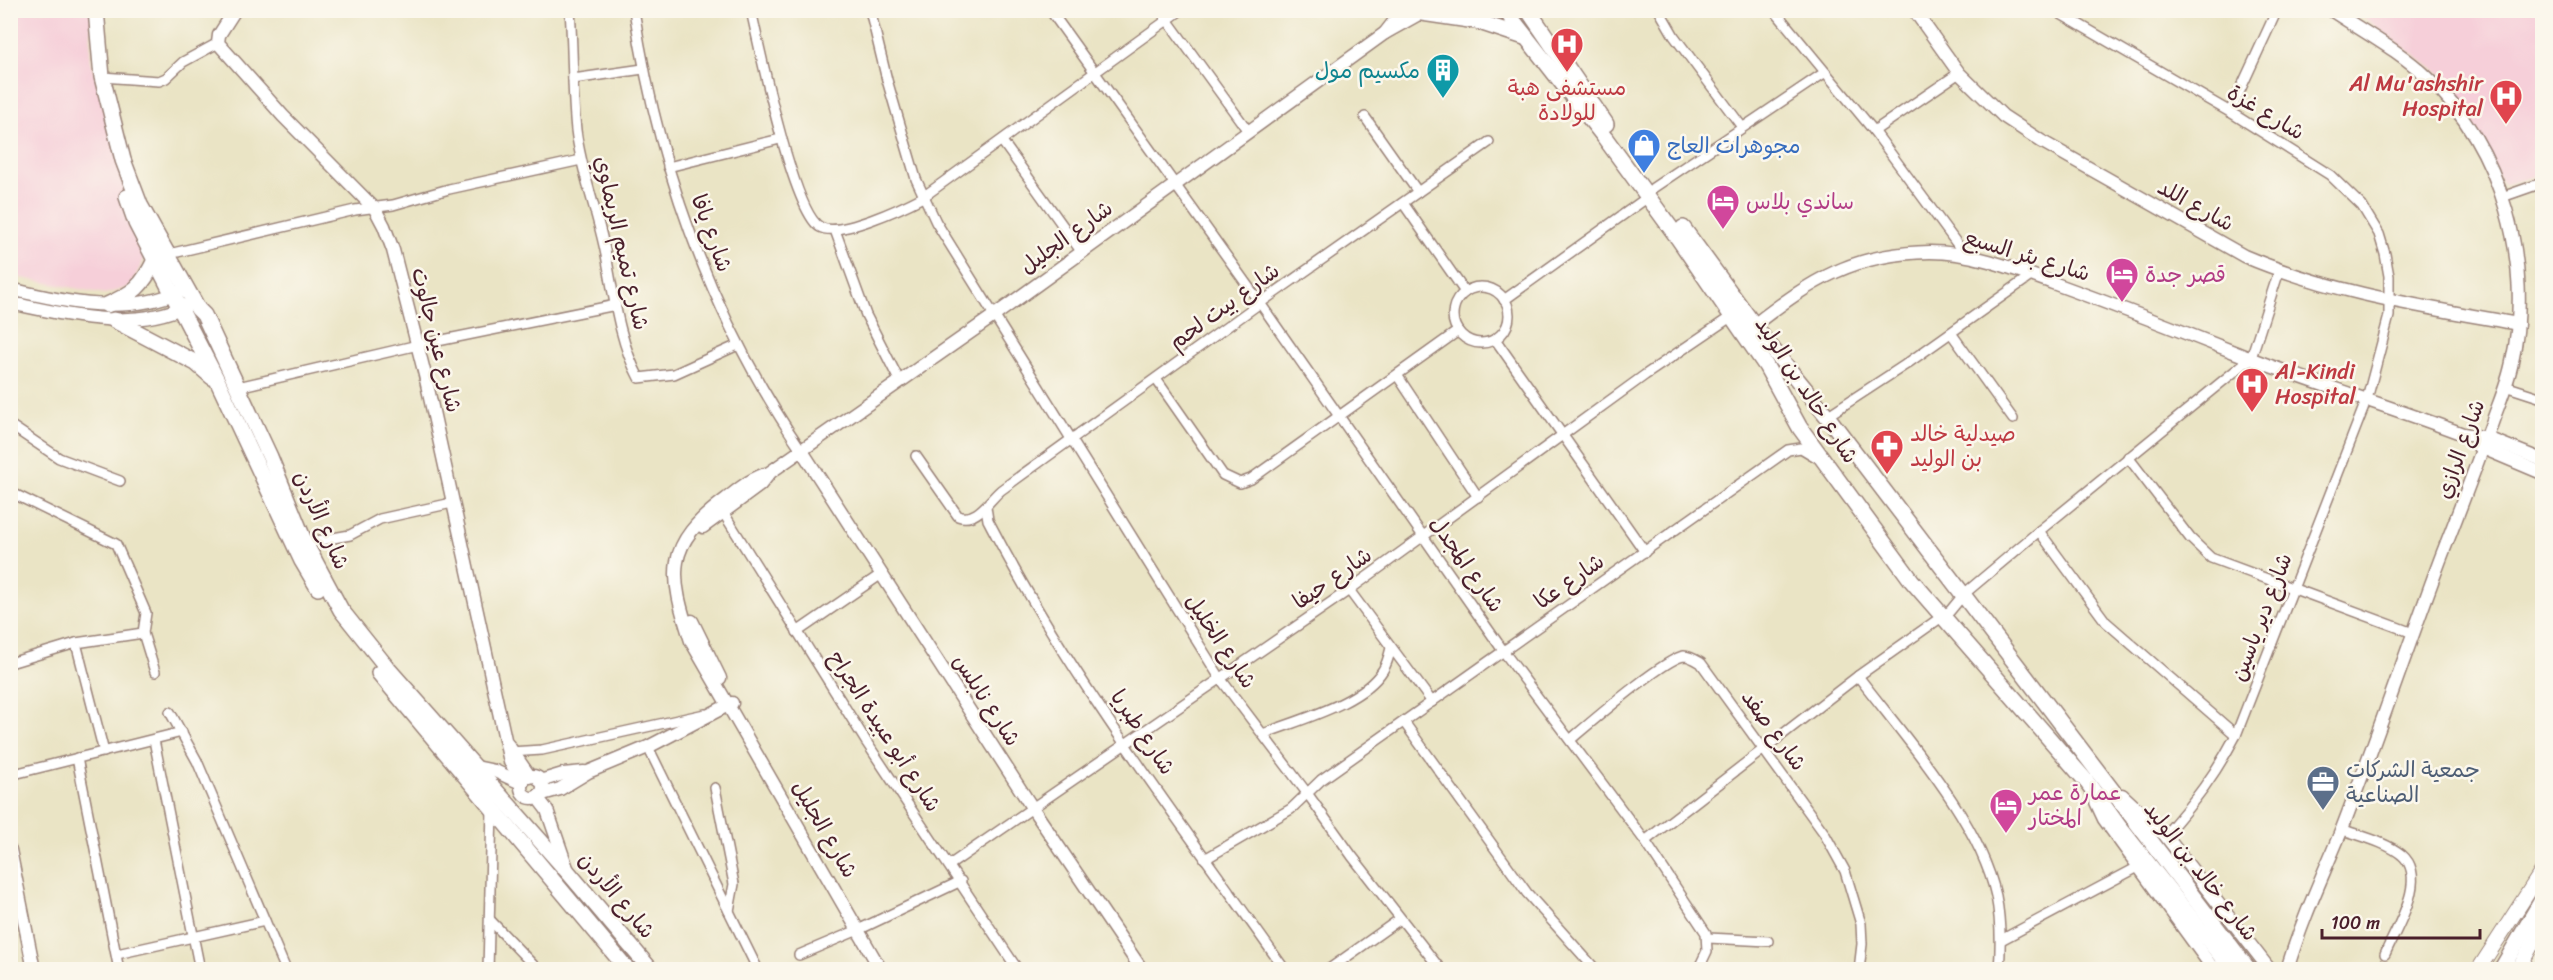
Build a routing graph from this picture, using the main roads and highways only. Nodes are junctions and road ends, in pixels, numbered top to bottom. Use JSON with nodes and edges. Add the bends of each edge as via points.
{"nodes":[{"id":1,"x":87,"y":10,"type":"edge"},
{"id":2,"x":96,"y":10,"type":"edge"},
{"id":3,"x":1505,"y":10,"type":"edge"},
{"id":4,"x":1528,"y":10,"type":"edge"},
{"id":5,"x":1539,"y":10,"type":"edge"},
{"id":6,"x":1424,"y":12,"type":"edge"},
{"id":7,"x":1541,"y":29,"type":"junction"},
{"id":8,"x":1524,"y":37,"type":"junction"},
{"id":9,"x":1651,"y":192,"type":"junction"},
{"id":10,"x":162,"y":257,"type":"junction"},
{"id":11,"x":107,"y":305,"type":"road end"},
{"id":12,"x":114,"y":320,"type":"road end"},
{"id":13,"x":218,"y":382,"type":"junction"},
{"id":14,"x":1827,"y":416,"type":"junction"},
{"id":15,"x":1800,"y":428,"type":"junction"},
{"id":16,"x":1978,"y":614,"type":"junction"},
{"id":17,"x":1957,"y":631,"type":"junction"},
{"id":18,"x":2092,"y":777,"type":"junction"},
{"id":19,"x":2126,"y":824,"type":"junction"},
{"id":20,"x":2542,"y":871,"type":"edge"},
{"id":21,"x":2542,"y":900,"type":"edge"},
{"id":22,"x":2542,"y":926,"type":"edge"},
{"id":23,"x":628,"y":969,"type":"edge"},
{"id":24,"x":651,"y":969,"type":"edge"},
{"id":25,"x":2232,"y":969,"type":"edge"},
{"id":26,"x":2249,"y":969,"type":"edge"},
{"id":27,"x":2478,"y":969,"type":"edge"},
{"id":28,"x":2501,"y":969,"type":"edge"},
{"id":29,"x":2518,"y":969,"type":"edge"}],
"edges":[{"from":1,"to":10,"type":"main road","name":"شارع الأردن","via":[[91,59],[106,136],[136,223]]},
{"from":2,"to":10,"type":"main road","name":"شارع الأردن","via":[[102,77],[116,137]]},
{"from":3,"to":8,"type":"main road","name":"شارع خالد بن الوليد"},
{"from":4,"to":7,"type":"main road","name":"شارع خالد بن الوليد"},
{"from":5,"to":7,"type":"main road"},
{"from":6,"to":8,"type":"main road","via":[[1476,21]]},
{"from":7,"to":9,"type":"main road","name":"شارع خالد بن الوليد"},
{"from":8,"to":9,"type":"main road","name":"شارع خالد بن الوليد"},
{"from":9,"to":14,"type":"main road","name":"شارع خالد بن الوليد"},
{"from":9,"to":15,"type":"main road","name":"شارع خالد بن الوليد","via":[[1766,366]]},
{"from":10,"to":11,"type":"main road","via":[[137,289]]},
{"from":10,"to":13,"type":"main road","name":"شارع الأردن","via":[[173,295]]},
{"from":10,"to":24,"type":"main road","name":"شارع الأردن","via":[[204,315],[330,593],[352,625],[436,724]]},
{"from":12,"to":13,"type":"main road","via":[[196,363]]},
{"from":13,"to":23,"type":"main road","name":"شارع الأردن","via":[[302,561],[326,602],[395,694]]},
{"from":14,"to":15,"type":"main road","via":[[1809,416]]},
{"from":14,"to":16,"type":"main road","name":"شارع خالد بن الوليد"},
{"from":15,"to":17,"type":"main road","name":"شارع خالد بن الوليد","via":[[1912,581]]},
{"from":16,"to":17,"type":"main road","via":[[1971,612],[1964,617]]},
{"from":16,"to":18,"type":"main road","name":"شارع خالد بن الوليد"},
{"from":17,"to":18,"type":"main road","name":"شارع خالد بن الوليد"},
{"from":18,"to":19,"type":"main road","name":"شارع خالد بن الوليد"},
{"from":19,"to":25,"type":"main road","name":"شارع خالد بن الوليد"},
{"from":19,"to":26,"type":"main road","name":"شارع خالد بن الوليد"},
{"from":20,"to":27,"type":"main road"},
{"from":21,"to":28,"type":"main road"},
{"from":22,"to":29,"type":"main road"}]}
